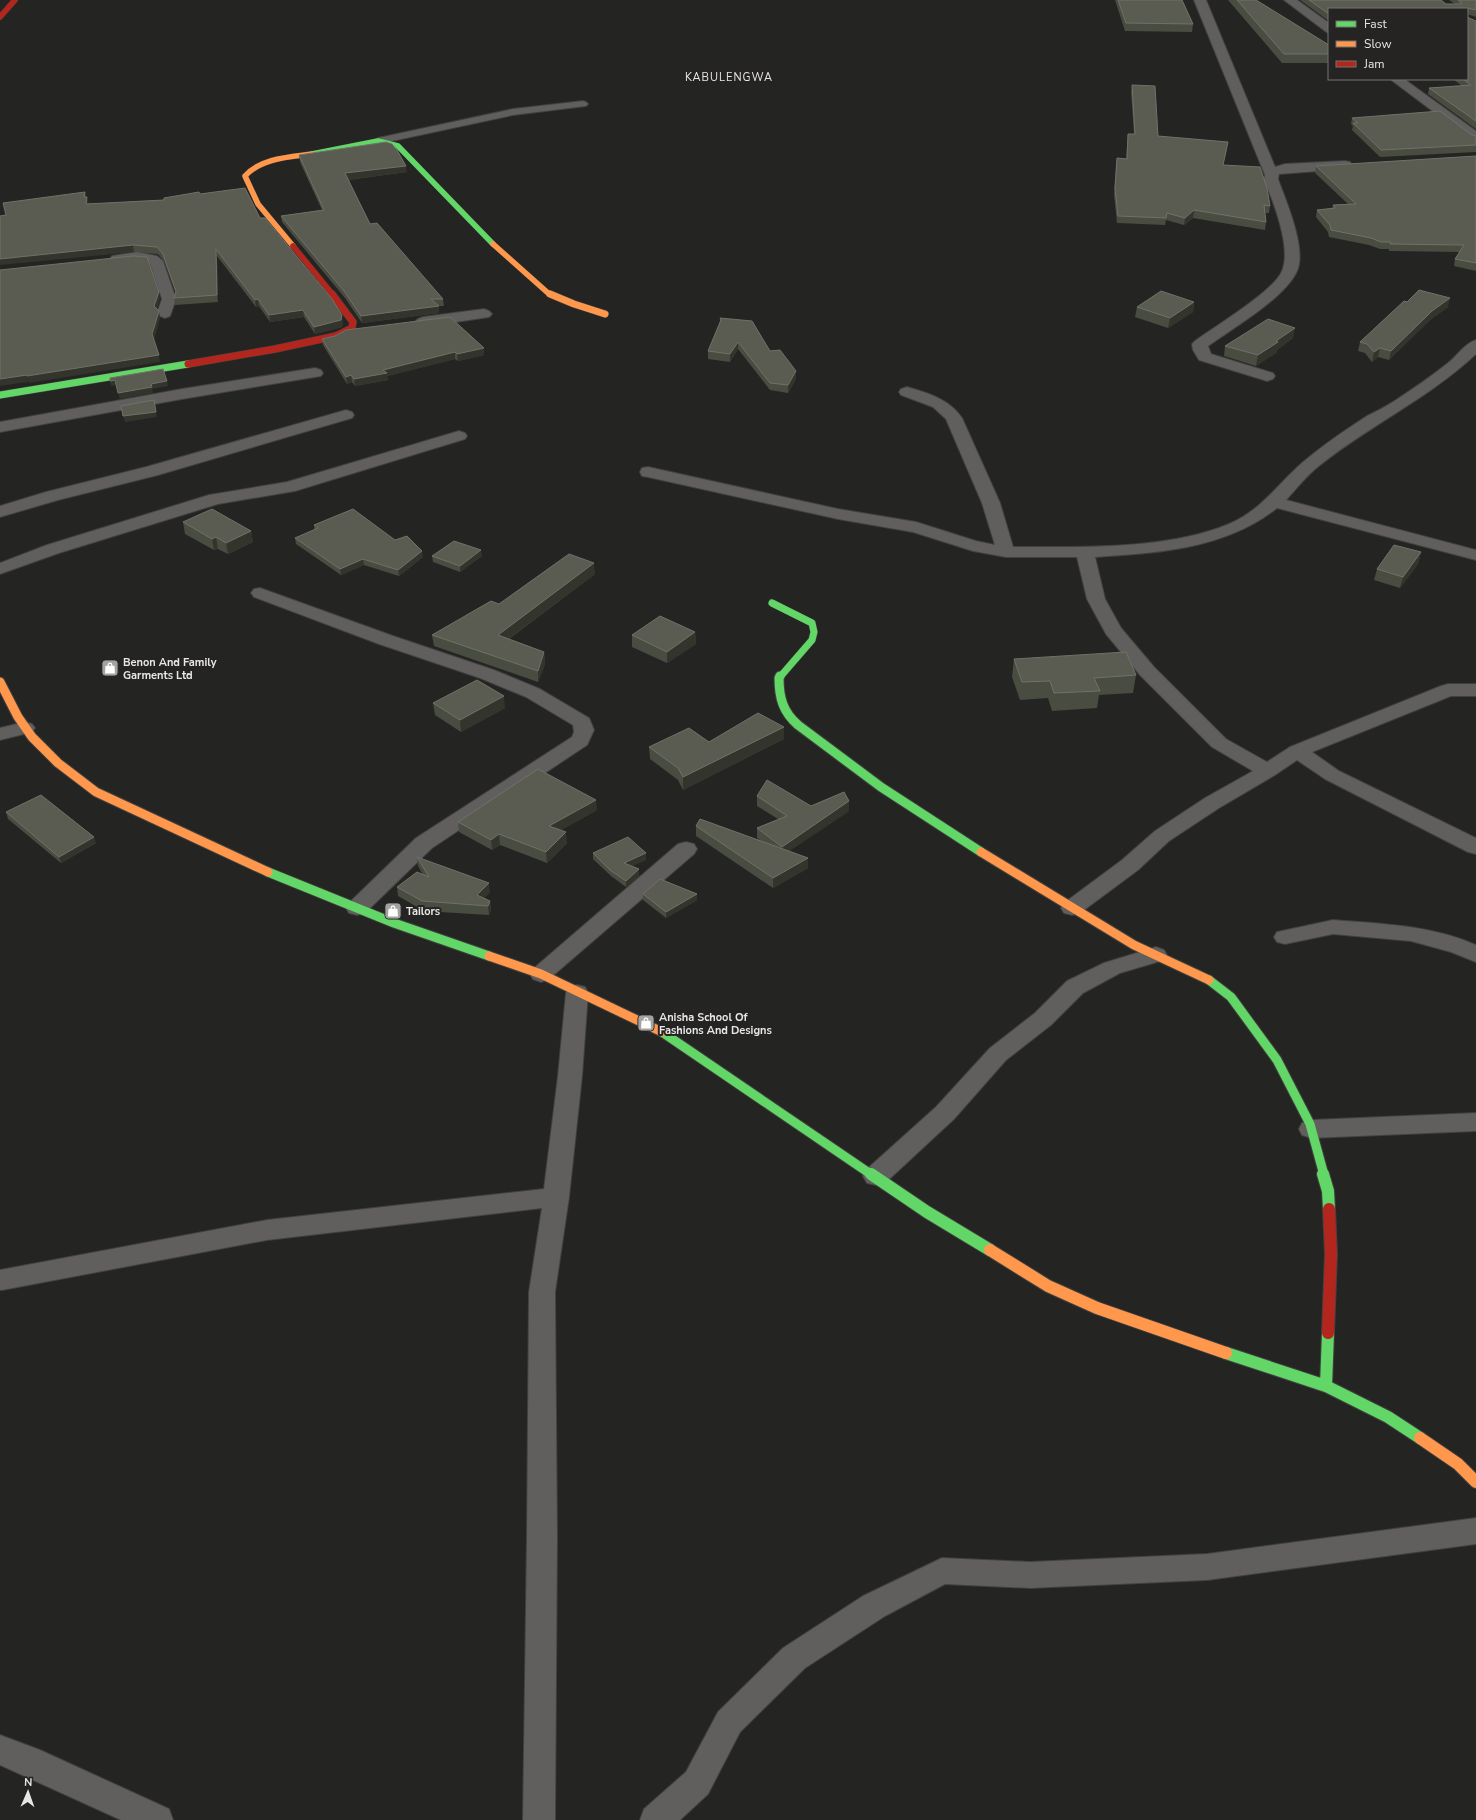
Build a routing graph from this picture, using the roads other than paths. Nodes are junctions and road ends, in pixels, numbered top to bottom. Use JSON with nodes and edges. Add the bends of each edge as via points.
{"nodes":[{"id":1,"x":15,"y":0,"type":"edge"},
{"id":2,"x":1200,"y":0,"type":"edge"},
{"id":3,"x":1290,"y":0,"type":"edge"},
{"id":4,"x":0,"y":17,"type":"edge"},
{"id":5,"x":1328,"y":28,"type":"edge"},
{"id":6,"x":1397,"y":80,"type":"edge"},
{"id":7,"x":584,"y":104,"type":"dead end"},
{"id":8,"x":1476,"y":138,"type":"edge"},
{"id":9,"x":378,"y":141,"type":"junction"},
{"id":10,"x":1356,"y":165,"type":"edge"},
{"id":11,"x":1271,"y":174,"type":"junction"},
{"id":12,"x":103,"y":260,"type":"edge"},
{"id":13,"x":165,"y":313,"type":"dead end"},
{"id":14,"x":484,"y":314,"type":"dead end"},
{"id":15,"x":605,"y":314,"type":"dead end"},
{"id":16,"x":406,"y":325,"type":"edge"},
{"id":17,"x":369,"y":329,"type":"edge"},
{"id":18,"x":348,"y":332,"type":"junction"},
{"id":19,"x":1476,"y":345,"type":"edge"},
{"id":20,"x":316,"y":373,"type":"dead end"},
{"id":21,"x":1266,"y":376,"type":"dead end"},
{"id":22,"x":906,"y":392,"type":"dead end"},
{"id":23,"x":0,"y":395,"type":"edge"},
{"id":24,"x":346,"y":415,"type":"dead end"},
{"id":25,"x":0,"y":427,"type":"edge"},
{"id":26,"x":459,"y":436,"type":"dead end"},
{"id":27,"x":648,"y":472,"type":"dead end"},
{"id":28,"x":1274,"y":502,"type":"junction"},
{"id":29,"x":0,"y":512,"type":"edge"},
{"id":30,"x":1006,"y":552,"type":"junction"},
{"id":31,"x":1085,"y":552,"type":"junction"},
{"id":32,"x":1476,"y":555,"type":"edge"},
{"id":33,"x":0,"y":569,"type":"edge"},
{"id":34,"x":260,"y":593,"type":"dead end"},
{"id":35,"x":772,"y":603,"type":"dead end"},
{"id":36,"x":0,"y":682,"type":"edge"},
{"id":37,"x":1476,"y":690,"type":"edge"},
{"id":38,"x":25,"y":728,"type":"junction"},
{"id":39,"x":0,"y":734,"type":"edge"},
{"id":40,"x":1297,"y":752,"type":"junction"},
{"id":41,"x":1268,"y":771,"type":"junction"},
{"id":42,"x":1476,"y":847,"type":"edge"},
{"id":43,"x":686,"y":849,"type":"dead end"},
{"id":44,"x":357,"y":908,"type":"junction"},
{"id":45,"x":1072,"y":908,"type":"junction"},
{"id":46,"x":1286,"y":937,"type":"dead end"},
{"id":47,"x":1476,"y":954,"type":"edge"},
{"id":48,"x":1156,"y":955,"type":"junction"},
{"id":49,"x":541,"y":974,"type":"junction"},
{"id":50,"x":577,"y":993,"type":"junction"},
{"id":51,"x":1476,"y":1122,"type":"edge"},
{"id":52,"x":1311,"y":1129,"type":"junction"},
{"id":53,"x":876,"y":1176,"type":"junction"},
{"id":54,"x":556,"y":1197,"type":"junction"},
{"id":55,"x":2,"y":1280,"type":"dead end"},
{"id":56,"x":1326,"y":1386,"type":"junction"},
{"id":57,"x":1476,"y":1482,"type":"edge"},
{"id":58,"x":1476,"y":1531,"type":"edge"},
{"id":59,"x":0,"y":1750,"type":"edge"},
{"id":60,"x":157,"y":1820,"type":"edge"},
{"id":61,"x":539,"y":1820,"type":"edge"},
{"id":62,"x":656,"y":1820,"type":"edge"}],
"edges":[{"from":1,"to":4,"type":"street"},
{"from":2,"to":11,"type":"street"},
{"from":3,"to":5,"type":"street"},
{"from":6,"to":8,"type":"street"},
{"from":7,"to":9,"type":"lane","via":[[514,112]]},
{"from":9,"to":15,"type":"street","via":[[398,146],[475,226],[548,293]]},
{"from":9,"to":18,"type":"street","via":[[266,163],[253,167],[245,176],[258,204],[353,322]]},
{"from":10,"to":11,"type":"street","via":[[1285,168]]},
{"from":11,"to":21,"type":"street","via":[[1286,216],[1292,251],[1290,270],[1282,284],[1200,344],[1205,358]]},
{"from":12,"to":13,"type":"street","via":[[153,258],[169,299]]},
{"from":14,"to":16,"type":"street"},
{"from":17,"to":18,"type":"street"},
{"from":18,"to":23,"type":"street","via":[[259,352]]},
{"from":19,"to":28,"type":"street","via":[[1426,387],[1313,462]]},
{"from":20,"to":25,"type":"street"},
{"from":22,"to":30,"type":"street","via":[[938,402],[954,418],[991,503]]},
{"from":24,"to":29,"type":"street"},
{"from":26,"to":33,"type":"street","via":[[289,487],[214,499],[53,549]]},
{"from":27,"to":30,"type":"street","via":[[838,514],[916,527],[973,546]]},
{"from":28,"to":31,"type":"street","via":[[1236,527],[1196,541]]},
{"from":28,"to":32,"type":"street"},
{"from":30,"to":31,"type":"street"},
{"from":31,"to":41,"type":"street","via":[[1096,599],[1113,630],[1147,671],[1219,743]]},
{"from":34,"to":44,"type":"street","via":[[487,674],[533,693],[582,722],[585,728],[580,741],[424,843]]},
{"from":35,"to":45,"type":"street","via":[[812,623],[814,628],[812,640],[779,678],[779,693],[784,710],[794,722],[838,756],[949,832]]},
{"from":36,"to":38,"type":"street"},
{"from":37,"to":40,"type":"street","via":[[1448,690]]},
{"from":38,"to":39,"type":"street"},
{"from":38,"to":44,"type":"street","via":[[47,752],[96,792],[272,874]]},
{"from":40,"to":41,"type":"street"},
{"from":40,"to":42,"type":"street","via":[[1332,775]]},
{"from":41,"to":45,"type":"street","via":[[1212,802],[1162,836],[1130,865]]},
{"from":43,"to":49,"type":"street"},
{"from":44,"to":49,"type":"street"},
{"from":45,"to":48,"type":"street","via":[[1134,945]]},
{"from":46,"to":47,"type":"street","via":[[1341,927],[1411,934],[1458,946]]},
{"from":48,"to":52,"type":"street","via":[[1207,978],[1231,997],[1277,1060]]},
{"from":48,"to":53,"type":"street","via":[[1112,968],[1075,987],[1043,1019],[998,1054],[945,1113]]},
{"from":49,"to":50,"type":"street"},
{"from":50,"to":53,"type":"street","via":[[670,1036]]},
{"from":50,"to":54,"type":"street"},
{"from":51,"to":52,"type":"street"},
{"from":52,"to":56,"type":"street","via":[[1328,1192],[1331,1254]]},
{"from":53,"to":56,"type":"street","via":[[927,1212],[1048,1286],[1104,1310]]},
{"from":54,"to":55,"type":"street","via":[[267,1230]]},
{"from":54,"to":61,"type":"street","via":[[542,1292]]},
{"from":56,"to":57,"type":"street","via":[[1388,1417],[1458,1464]]},
{"from":58,"to":62,"type":"street","via":[[1207,1567],[1030,1575],[942,1571],[874,1606],[794,1658],[729,1722],[697,1783]]},
{"from":59,"to":60,"type":"street"}]}
